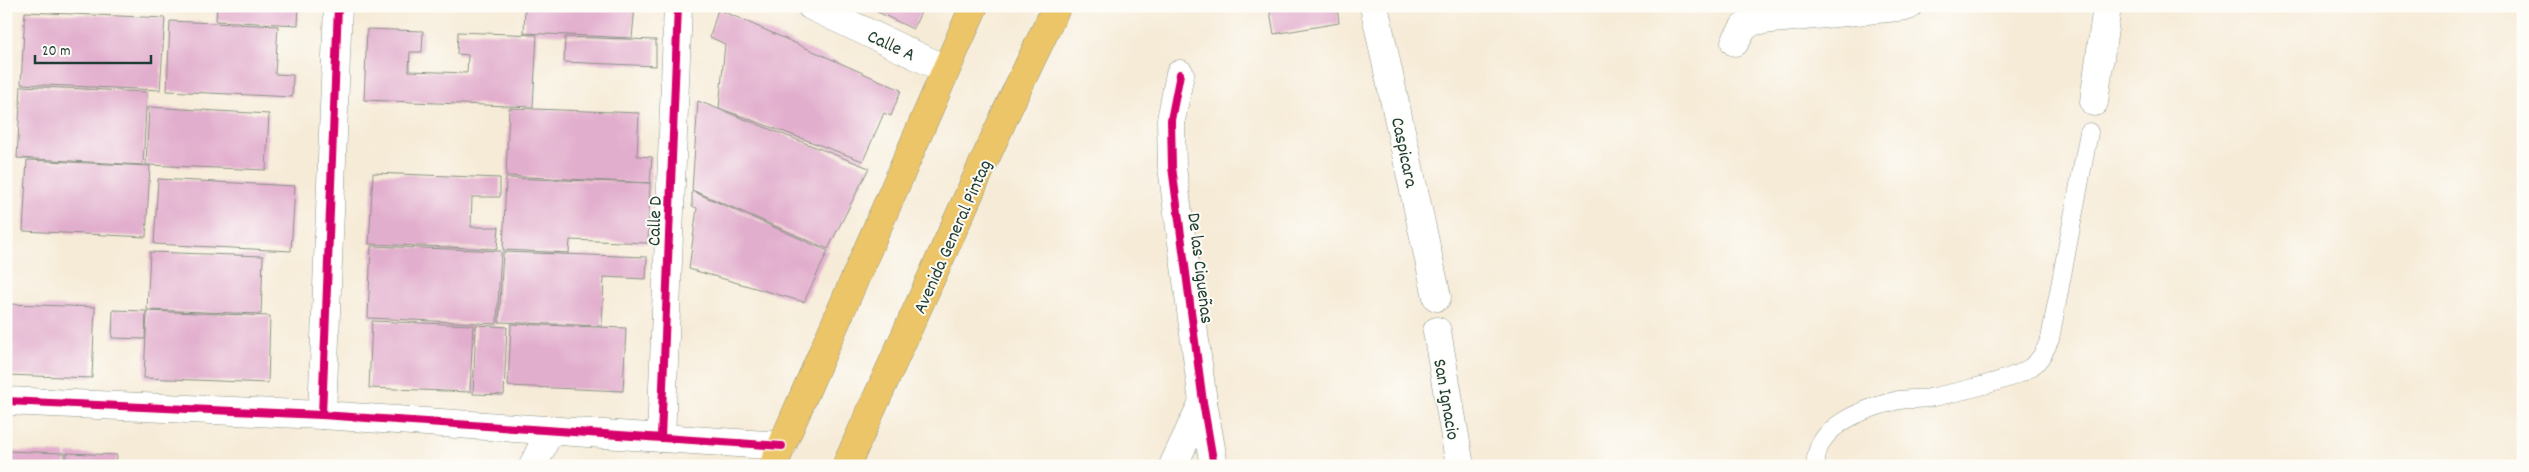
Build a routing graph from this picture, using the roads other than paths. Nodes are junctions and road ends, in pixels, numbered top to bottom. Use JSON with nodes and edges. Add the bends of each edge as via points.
{"nodes":[{"id":1,"x":338,"y":6,"type":"edge"},
{"id":2,"x":678,"y":6,"type":"edge"},
{"id":3,"x":811,"y":6,"type":"edge"},
{"id":4,"x":974,"y":6,"type":"edge"},
{"id":5,"x":1057,"y":6,"type":"edge"},
{"id":6,"x":1374,"y":6,"type":"edge"},
{"id":7,"x":1908,"y":6,"type":"edge"},
{"id":8,"x":2107,"y":6,"type":"edge"},
{"id":9,"x":1735,"y":42,"type":"dead end"},
{"id":10,"x":945,"y":69,"type":"junction"},
{"id":11,"x":1180,"y":74,"type":"dead end"},
{"id":12,"x":2094,"y":102,"type":"dead end"},
{"id":13,"x":2089,"y":132,"type":"dead end"},
{"id":14,"x":1438,"y":297,"type":"dead end"},
{"id":15,"x":1437,"y":331,"type":"dead end"},
{"id":16,"x":6,"y":401,"type":"edge"},
{"id":17,"x":1202,"y":402,"type":"junction"},
{"id":18,"x":322,"y":415,"type":"junction"},
{"id":19,"x":550,"y":430,"type":"junction"},
{"id":20,"x":661,"y":438,"type":"junction"},
{"id":21,"x":778,"y":456,"type":"edge"},
{"id":22,"x":533,"y":466,"type":"edge"},
{"id":23,"x":846,"y":466,"type":"edge"},
{"id":24,"x":1172,"y":466,"type":"edge"},
{"id":25,"x":1214,"y":466,"type":"edge"},
{"id":26,"x":1460,"y":466,"type":"edge"},
{"id":27,"x":1816,"y":466,"type":"edge"}],
"edges":[{"from":1,"to":18,"type":"street"},
{"from":2,"to":20,"type":"street","name":"Calle D"},
{"from":3,"to":10,"type":"street","name":"Calle A"},
{"from":4,"to":10,"type":"highway"},
{"from":5,"to":23,"type":"highway","name":"Avenida General Pintag"},
{"from":6,"to":14,"type":"street","name":"Caspicara"},
{"from":7,"to":9,"type":"street","via":[[1753,21],[1744,27]]},
{"from":8,"to":12,"type":"street"},
{"from":10,"to":21,"type":"highway"},
{"from":11,"to":17,"type":"street","name":"De las Cigueñas","via":[[1171,120],[1172,167]]},
{"from":13,"to":27,"type":"lane","via":[[2050,339],[2042,358],[2011,378],[1929,398],[1896,401],[1842,420],[1820,444]]},
{"from":15,"to":26,"type":"street","name":"San Ignacio"},
{"from":16,"to":18,"type":"street"},
{"from":17,"to":24,"type":"street"},
{"from":17,"to":25,"type":"street","name":"De las Cigueñas"},
{"from":18,"to":19,"type":"street"},
{"from":19,"to":20,"type":"street"},
{"from":19,"to":22,"type":"street"},
{"from":20,"to":21,"type":"street"}]}
